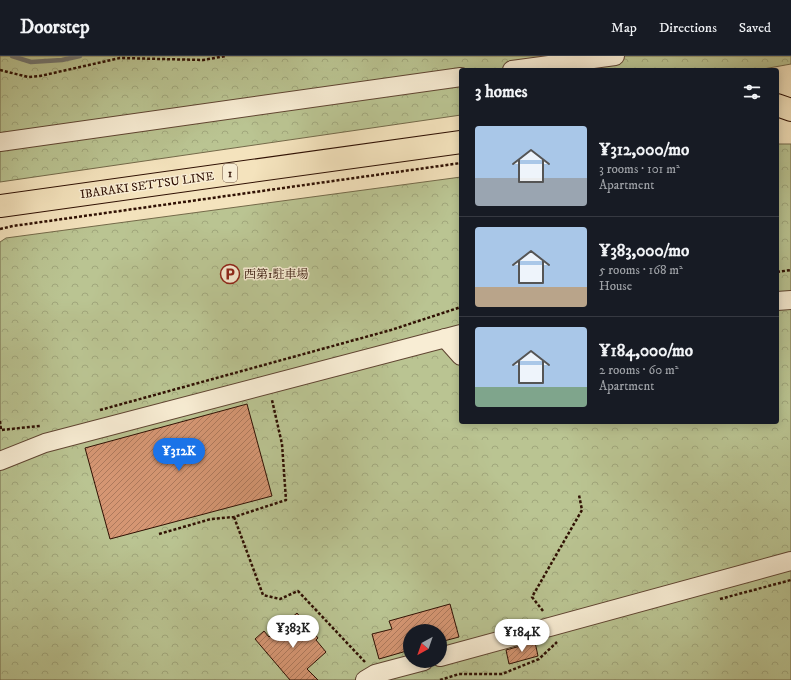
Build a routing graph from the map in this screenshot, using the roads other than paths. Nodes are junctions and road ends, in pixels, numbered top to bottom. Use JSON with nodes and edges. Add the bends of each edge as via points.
{"nodes":[{"id":1,"x":615,"y":56,"type":"edge"},
{"id":2,"x":527,"y":68,"type":"edge"},
{"id":3,"x":459,"y":77,"type":"edge"},
{"id":4,"x":791,"y":93,"type":"edge"},
{"id":5,"x":779,"y":96,"type":"edge"},
{"id":6,"x":779,"y":106,"type":"edge"},
{"id":7,"x":791,"y":110,"type":"edge"},
{"id":8,"x":0,"y":142,"type":"edge"},
{"id":9,"x":459,"y":142,"type":"edge"},
{"id":10,"x":0,"y":206,"type":"edge"},
{"id":11,"x":791,"y":300,"type":"edge"},
{"id":12,"x":779,"y":301,"type":"edge"},
{"id":13,"x":453,"y":336,"type":"edge"},
{"id":14,"x":459,"y":351,"type":"edge"},
{"id":15,"x":0,"y":461,"type":"edge"},
{"id":16,"x":791,"y":562,"type":"edge"},
{"id":17,"x":447,"y":656,"type":"edge"},
{"id":18,"x":403,"y":667,"type":"edge"},
{"id":19,"x":364,"y":680,"type":"edge"}],
"edges":[{"from":1,"to":2,"type":"lane"},
{"from":3,"to":8,"type":"lane"},
{"from":4,"to":5,"type":"main road"},
{"from":6,"to":7,"type":"main road"},
{"from":9,"to":10,"type":"main road","name":"IBARAKI SETTSU LINE","number":"1"},
{"from":11,"to":12,"type":"lane"},
{"from":13,"to":14,"type":"lane"},
{"from":13,"to":15,"type":"lane","via":[[45,443]]},
{"from":16,"to":17,"type":"lane","via":[[554,633]]},
{"from":18,"to":19,"type":"lane","via":[[375,674]]}]}
